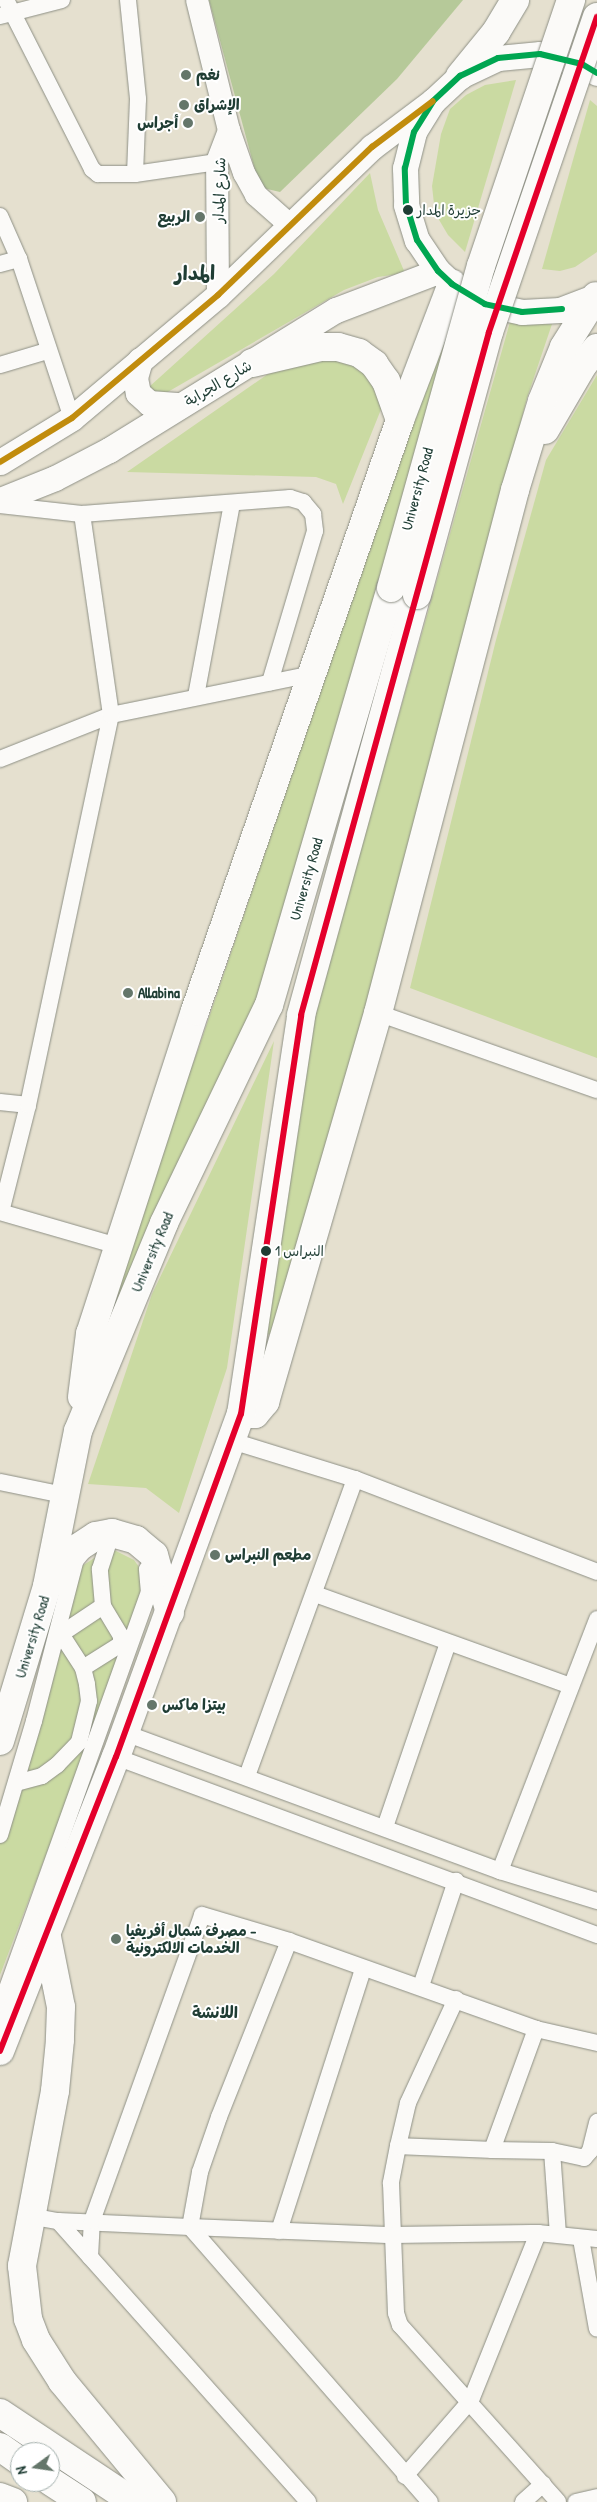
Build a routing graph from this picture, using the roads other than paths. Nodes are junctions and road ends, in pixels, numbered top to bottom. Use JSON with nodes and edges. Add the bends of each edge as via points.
{"nodes":[{"id":1,"x":62,"y":0,"type":"edge"},
{"id":2,"x":128,"y":0,"type":"edge"},
{"id":3,"x":197,"y":0,"type":"edge"},
{"id":4,"x":515,"y":0,"type":"edge"},
{"id":5,"x":571,"y":0,"type":"edge"},
{"id":6,"x":6,"y":9,"type":"edge"},
{"id":7,"x":597,"y":17,"type":"edge"},
{"id":8,"x":597,"y":73,"type":"edge"},
{"id":9,"x":460,"y":76,"type":"junction"},
{"id":10,"x":433,"y":101,"type":"junction"},
{"id":11,"x":229,"y":130,"type":"junction"},
{"id":12,"x":217,"y":162,"type":"junction"},
{"id":13,"x":135,"y":174,"type":"junction"},
{"id":14,"x":0,"y":216,"type":"edge"},
{"id":15,"x":292,"y":227,"type":"junction"},
{"id":16,"x":19,"y":259,"type":"junction"},
{"id":17,"x":0,"y":264,"type":"edge"},
{"id":18,"x":445,"y":277,"type":"junction"},
{"id":19,"x":218,"y":296,"type":"junction"},
{"id":20,"x":596,"y":296,"type":"edge"},
{"id":21,"x":597,"y":348,"type":"edge"},
{"id":22,"x":47,"y":351,"type":"junction"},
{"id":23,"x":140,"y":360,"type":"junction"},
{"id":24,"x":252,"y":363,"type":"junction"},
{"id":25,"x":0,"y":365,"type":"edge"},
{"id":26,"x":180,"y":405,"type":"junction"},
{"id":27,"x":72,"y":418,"type":"junction"},
{"id":28,"x":400,"y":420,"type":"junction"},
{"id":29,"x":0,"y":462,"type":"edge"},
{"id":30,"x":515,"y":490,"type":"junction"},
{"id":31,"x":0,"y":500,"type":"edge"},
{"id":32,"x":0,"y":504,"type":"edge"},
{"id":33,"x":232,"y":504,"type":"junction"},
{"id":34,"x":82,"y":514,"type":"junction"},
{"id":35,"x":312,"y":674,"type":"junction"},
{"id":36,"x":270,"y":682,"type":"junction"},
{"id":37,"x":196,"y":696,"type":"junction"},
{"id":38,"x":111,"y":715,"type":"junction"},
{"id":39,"x":0,"y":759,"type":"edge"},
{"id":40,"x":378,"y":1013,"type":"junction"},
{"id":41,"x":597,"y":1090,"type":"edge"},
{"id":42,"x":0,"y":1102,"type":"edge"},
{"id":43,"x":28,"y":1105,"type":"junction"},
{"id":44,"x":0,"y":1212,"type":"edge"},
{"id":45,"x":118,"y":1246,"type":"junction"},
{"id":46,"x":241,"y":1414,"type":"junction"},
{"id":47,"x":78,"y":1431,"type":"junction"},
{"id":48,"x":232,"y":1441,"type":"junction"},
{"id":49,"x":354,"y":1479,"type":"junction"},
{"id":50,"x":0,"y":1482,"type":"edge"},
{"id":51,"x":64,"y":1495,"type":"junction"},
{"id":52,"x":110,"y":1536,"type":"junction"},
{"id":53,"x":597,"y":1572,"type":"edge"},
{"id":54,"x":47,"y":1586,"type":"junction"},
{"id":55,"x":315,"y":1594,"type":"junction"},
{"id":56,"x":103,"y":1606,"type":"junction"},
{"id":57,"x":170,"y":1613,"type":"junction"},
{"id":58,"x":597,"y":1618,"type":"edge"},
{"id":59,"x":59,"y":1634,"type":"junction"},
{"id":60,"x":448,"y":1643,"type":"junction"},
{"id":61,"x":126,"y":1646,"type":"junction"},
{"id":62,"x":83,"y":1668,"type":"junction"},
{"id":63,"x":570,"y":1686,"type":"junction"},
{"id":64,"x":0,"y":1741,"type":"edge"},
{"id":65,"x":120,"y":1745,"type":"junction"},
{"id":66,"x":247,"y":1776,"type":"junction"},
{"id":67,"x":16,"y":1783,"type":"junction"},
{"id":68,"x":385,"y":1827,"type":"junction"},
{"id":69,"x":0,"y":1835,"type":"edge"},
{"id":70,"x":500,"y":1871,"type":"junction"},
{"id":71,"x":456,"y":1881,"type":"junction"},
{"id":72,"x":597,"y":1901,"type":"edge"},
{"id":73,"x":597,"y":1935,"type":"edge"},
{"id":74,"x":47,"y":1937,"type":"junction"},
{"id":75,"x":289,"y":1941,"type":"junction"},
{"id":76,"x":363,"y":1969,"type":"junction"},
{"id":77,"x":420,"y":1986,"type":"junction"},
{"id":78,"x":456,"y":1999,"type":"junction"},
{"id":79,"x":0,"y":2008,"type":"edge"},
{"id":80,"x":536,"y":2028,"type":"junction"},
{"id":81,"x":597,"y":2043,"type":"edge"},
{"id":82,"x":0,"y":2051,"type":"edge"},
{"id":83,"x":597,"y":2122,"type":"edge"},
{"id":84,"x":398,"y":2146,"type":"junction"},
{"id":85,"x":492,"y":2150,"type":"junction"},
{"id":86,"x":552,"y":2151,"type":"junction"},
{"id":87,"x":29,"y":2216,"type":"junction"},
{"id":88,"x":92,"y":2220,"type":"junction"},
{"id":89,"x":58,"y":2221,"type":"junction"},
{"id":90,"x":190,"y":2227,"type":"junction"},
{"id":91,"x":279,"y":2230,"type":"junction"},
{"id":92,"x":538,"y":2233,"type":"junction"},
{"id":93,"x":393,"y":2234,"type":"junction"},
{"id":94,"x":558,"y":2234,"type":"junction"},
{"id":95,"x":589,"y":2239,"type":"edge"},
{"id":96,"x":90,"y":2257,"type":"junction"},
{"id":97,"x":597,"y":2329,"type":"edge"},
{"id":98,"x":470,"y":2400,"type":"junction"},
{"id":99,"x":0,"y":2413,"type":"edge"},
{"id":100,"x":406,"y":2476,"type":"junction"},
{"id":101,"x":543,"y":2484,"type":"junction"},
{"id":102,"x":60,"y":2488,"type":"edge"},
{"id":103,"x":0,"y":2497,"type":"edge"},
{"id":104,"x":597,"y":2497,"type":"edge"},
{"id":105,"x":13,"y":2502,"type":"edge"},
{"id":106,"x":82,"y":2502,"type":"edge"},
{"id":107,"x":134,"y":2502,"type":"edge"},
{"id":108,"x":162,"y":2502,"type":"edge"},
{"id":109,"x":308,"y":2502,"type":"edge"},
{"id":110,"x":430,"y":2502,"type":"edge"},
{"id":111,"x":523,"y":2502,"type":"edge"},
{"id":112,"x":558,"y":2502,"type":"edge"},
{"id":113,"x":576,"y":2502,"type":"edge"}],
"edges":[{"from":1,"to":6,"type":"street"},
{"from":2,"to":13,"type":"street","via":[[138,99]]},
{"from":3,"to":11,"type":"street"},
{"from":4,"to":9,"type":"highway","via":[[496,32]]},
{"from":5,"to":47,"type":"highway","name":"University Road","bridge":true,"via":[[481,266],[269,1005],[164,1223]]},
{"from":6,"to":13,"type":"street","via":[[92,169],[98,174]]},
{"from":7,"to":46,"type":"highway","name":"University Road","bridge":true,"via":[[489,332],[301,1015]]},
{"from":8,"to":9,"type":"main road","via":[[582,64],[540,54],[498,58]]},
{"from":9,"to":10,"type":"main road"},
{"from":10,"to":15,"type":"main road","via":[[372,146]]},
{"from":10,"to":18,"type":"main road","via":[[414,132],[405,168],[406,205],[417,240]]},
{"from":11,"to":12,"type":"street","name":"شارع المدار"},
{"from":11,"to":15,"type":"street","via":[[244,173],[256,195]]},
{"from":12,"to":13,"type":"street"},
{"from":12,"to":19,"type":"street","name":"شارع المدار"},
{"from":14,"to":16,"type":"street"},
{"from":15,"to":19,"type":"main road"},
{"from":16,"to":17,"type":"street"},
{"from":16,"to":22,"type":"street"},
{"from":18,"to":20,"type":"main road","via":[[485,304],[522,312],[560,310]]},
{"from":18,"to":24,"type":"main road","name":"شارع الجرابة","via":[[336,310]]},
{"from":18,"to":28,"type":"highway"},
{"from":19,"to":23,"type":"main road"},
{"from":20,"to":30,"type":"highway","via":[[564,347],[542,401]]},
{"from":21,"to":30,"type":"highway","via":[[583,365],[546,427]]},
{"from":22,"to":25,"type":"street"},
{"from":22,"to":27,"type":"street"},
{"from":23,"to":26,"type":"main road","via":[[135,378],[138,393],[150,404]]},
{"from":23,"to":27,"type":"main road"},
{"from":24,"to":26,"type":"main road","name":"شارع الجرابة"},
{"from":24,"to":28,"type":"highway","via":[[320,347],[338,347],[359,354],[374,364],[386,381]]},
{"from":26,"to":31,"type":"main road","name":"شارع الجرابة","via":[[101,454]]},
{"from":27,"to":29,"type":"main road"},
{"from":28,"to":35,"type":"highway"},
{"from":30,"to":40,"type":"highway"},
{"from":32,"to":34,"type":"street"},
{"from":33,"to":34,"type":"street"},
{"from":33,"to":36,"type":"street","via":[[290,498],[303,502],[313,514],[315,531]]},
{"from":33,"to":37,"type":"street"},
{"from":34,"to":38,"type":"street"},
{"from":35,"to":36,"type":"street"},
{"from":35,"to":45,"type":"highway"},
{"from":36,"to":37,"type":"street"},
{"from":37,"to":38,"type":"street"},
{"from":38,"to":39,"type":"street"},
{"from":38,"to":43,"type":"street"},
{"from":40,"to":41,"type":"street"},
{"from":40,"to":46,"type":"highway","via":[[264,1402],[255,1414]]},
{"from":42,"to":43,"type":"street"},
{"from":43,"to":44,"type":"street"},
{"from":44,"to":45,"type":"street"},
{"from":45,"to":47,"type":"highway","via":[[90,1334]]},
{"from":46,"to":48,"type":"highway","name":"University Road"},
{"from":47,"to":51,"type":"highway","name":"University Road"},
{"from":48,"to":49,"type":"street"},
{"from":48,"to":57,"type":"highway","name":"University Road"},
{"from":49,"to":53,"type":"street"},
{"from":49,"to":55,"type":"street"},
{"from":50,"to":51,"type":"street"},
{"from":51,"to":54,"type":"highway","name":"University Road"},
{"from":52,"to":54,"type":"highway","via":[[96,1536],[79,1547]]},
{"from":52,"to":56,"type":"street","via":[[100,1569]]},
{"from":52,"to":57,"type":"highway","via":[[136,1540],[154,1555]]},
{"from":52,"to":59,"type":"street","via":[[87,1548],[76,1559]]},
{"from":52,"to":61,"type":"street","via":[[141,1554],[150,1579],[149,1593]]},
{"from":54,"to":64,"type":"highway","name":"University Road"},
{"from":55,"to":60,"type":"street"},
{"from":55,"to":66,"type":"street"},
{"from":56,"to":59,"type":"street"},
{"from":56,"to":61,"type":"street"},
{"from":57,"to":65,"type":"highway","name":"University Road"},
{"from":58,"to":63,"type":"street"},
{"from":59,"to":62,"type":"street"},
{"from":59,"to":67,"type":"street"},
{"from":60,"to":63,"type":"street"},
{"from":60,"to":68,"type":"street"},
{"from":61,"to":62,"type":"street"},
{"from":61,"to":79,"type":"street"},
{"from":62,"to":67,"type":"street","via":[[89,1702],[79,1742],[42,1776]]},
{"from":63,"to":70,"type":"street"},
{"from":65,"to":66,"type":"street"},
{"from":65,"to":71,"type":"street"},
{"from":65,"to":74,"type":"highway","name":"University Road"},
{"from":66,"to":68,"type":"street"},
{"from":67,"to":69,"type":"street"},
{"from":68,"to":70,"type":"street"},
{"from":70,"to":72,"type":"street"},
{"from":71,"to":73,"type":"street"},
{"from":71,"to":77,"type":"street"},
{"from":74,"to":82,"type":"highway","name":"University Road"},
{"from":74,"to":87,"type":"highway","via":[[60,2007],[60,2040],[55,2091]]},
{"from":75,"to":76,"type":"street"},
{"from":75,"to":88,"type":"street","via":[[202,1915]]},
{"from":75,"to":90,"type":"street","via":[[219,2117],[200,2172]]},
{"from":76,"to":77,"type":"street"},
{"from":76,"to":91,"type":"street"},
{"from":77,"to":78,"type":"street"},
{"from":78,"to":80,"type":"street"},
{"from":78,"to":84,"type":"street","via":[[408,2103]]},
{"from":80,"to":81,"type":"street"},
{"from":80,"to":85,"type":"street"},
{"from":83,"to":86,"type":"street","via":[[590,2150],[584,2158]]},
{"from":84,"to":85,"type":"street"},
{"from":84,"to":93,"type":"street","via":[[391,2184]]},
{"from":85,"to":86,"type":"street"},
{"from":86,"to":94,"type":"street"},
{"from":87,"to":89,"type":"street"},
{"from":87,"to":108,"type":"highway","via":[[22,2266],[27,2312],[36,2340],[62,2381]]},
{"from":88,"to":89,"type":"street"},
{"from":88,"to":90,"type":"street"},
{"from":88,"to":96,"type":"street"},
{"from":89,"to":96,"type":"street"},
{"from":90,"to":91,"type":"street"},
{"from":90,"to":100,"type":"street"},
{"from":91,"to":93,"type":"street"},
{"from":92,"to":93,"type":"street"},
{"from":92,"to":94,"type":"street"},
{"from":92,"to":98,"type":"street"},
{"from":93,"to":98,"type":"street","via":[[393,2299],[400,2325]]},
{"from":94,"to":95,"type":"street"},
{"from":95,"to":97,"type":"street"},
{"from":96,"to":109,"type":"street"},
{"from":98,"to":100,"type":"street"},
{"from":98,"to":101,"type":"street"},
{"from":99,"to":107,"type":"highway"},
{"from":100,"to":110,"type":"street"},
{"from":101,"to":111,"type":"street"},
{"from":101,"to":112,"type":"street"},
{"from":102,"to":106,"type":"highway"},
{"from":103,"to":105,"type":"highway"},
{"from":104,"to":113,"type":"street"}]}
